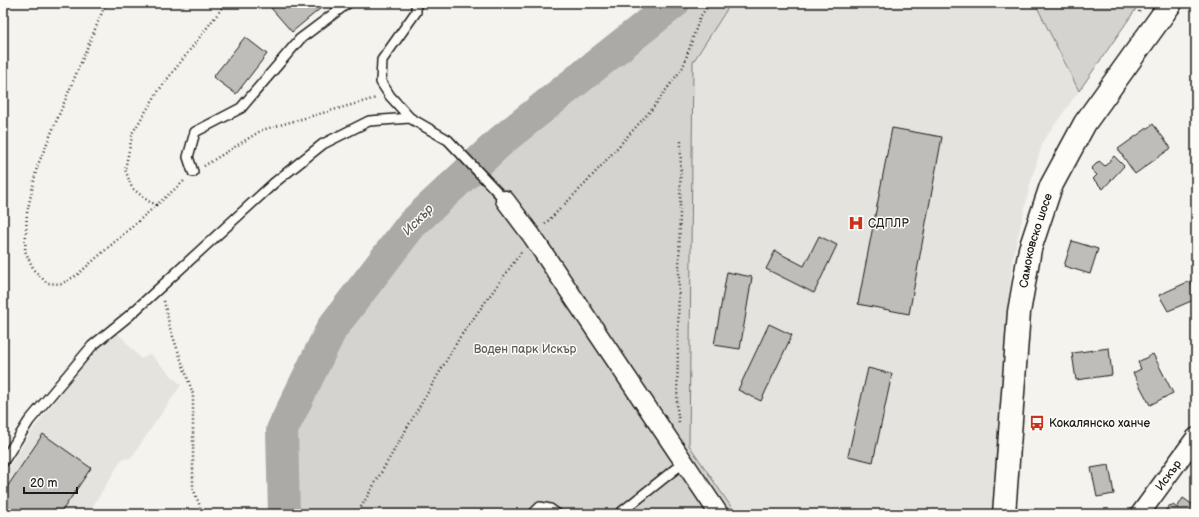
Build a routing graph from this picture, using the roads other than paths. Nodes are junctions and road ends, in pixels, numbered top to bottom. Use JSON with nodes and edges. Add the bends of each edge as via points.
{"nodes":[{"id":1,"x":348,"y":3,"type":"edge"},
{"id":2,"x":416,"y":3,"type":"edge"},
{"id":3,"x":1171,"y":3,"type":"edge"},
{"id":4,"x":410,"y":118,"type":"junction"},
{"id":5,"x":193,"y":172,"type":"road end"},
{"id":6,"x":505,"y":200,"type":"joint"},
{"id":7,"x":1196,"y":437,"type":"edge"},
{"id":8,"x":3,"y":462,"type":"edge"},
{"id":9,"x":684,"y":462,"type":"junction"},
{"id":10,"x":532,"y":514,"type":"edge"},
{"id":11,"x":557,"y":514,"type":"edge"},
{"id":12,"x":619,"y":514,"type":"edge"},
{"id":13,"x":719,"y":514,"type":"edge"},
{"id":14,"x":1004,"y":514,"type":"edge"},
{"id":15,"x":1140,"y":514,"type":"edge"}],
"edges":[{"from":1,"to":5,"type":"lane","via":[[300,39],[241,108],[195,132],[188,157]]},
{"from":2,"to":4,"type":"lane","via":[[416,12],[382,60],[381,82]]},
{"from":3,"to":14,"type":"main road","name":"Самоковско шосе","via":[[1085,123],[1051,186],[1030,249],[1019,312]]},
{"from":4,"to":6,"type":"lane","via":[[448,140]]},
{"from":4,"to":8,"type":"lane","via":[[369,121],[324,144],[274,183],[130,315],[92,346],[29,421]]},
{"from":6,"to":9,"type":"street"},
{"from":7,"to":15,"type":"street","name":"Искър"},
{"from":9,"to":12,"type":"lane"},
{"from":9,"to":13,"type":"street"},
{"from":10,"to":11,"type":"lane","via":[[540,507],[550,508]]}]}
